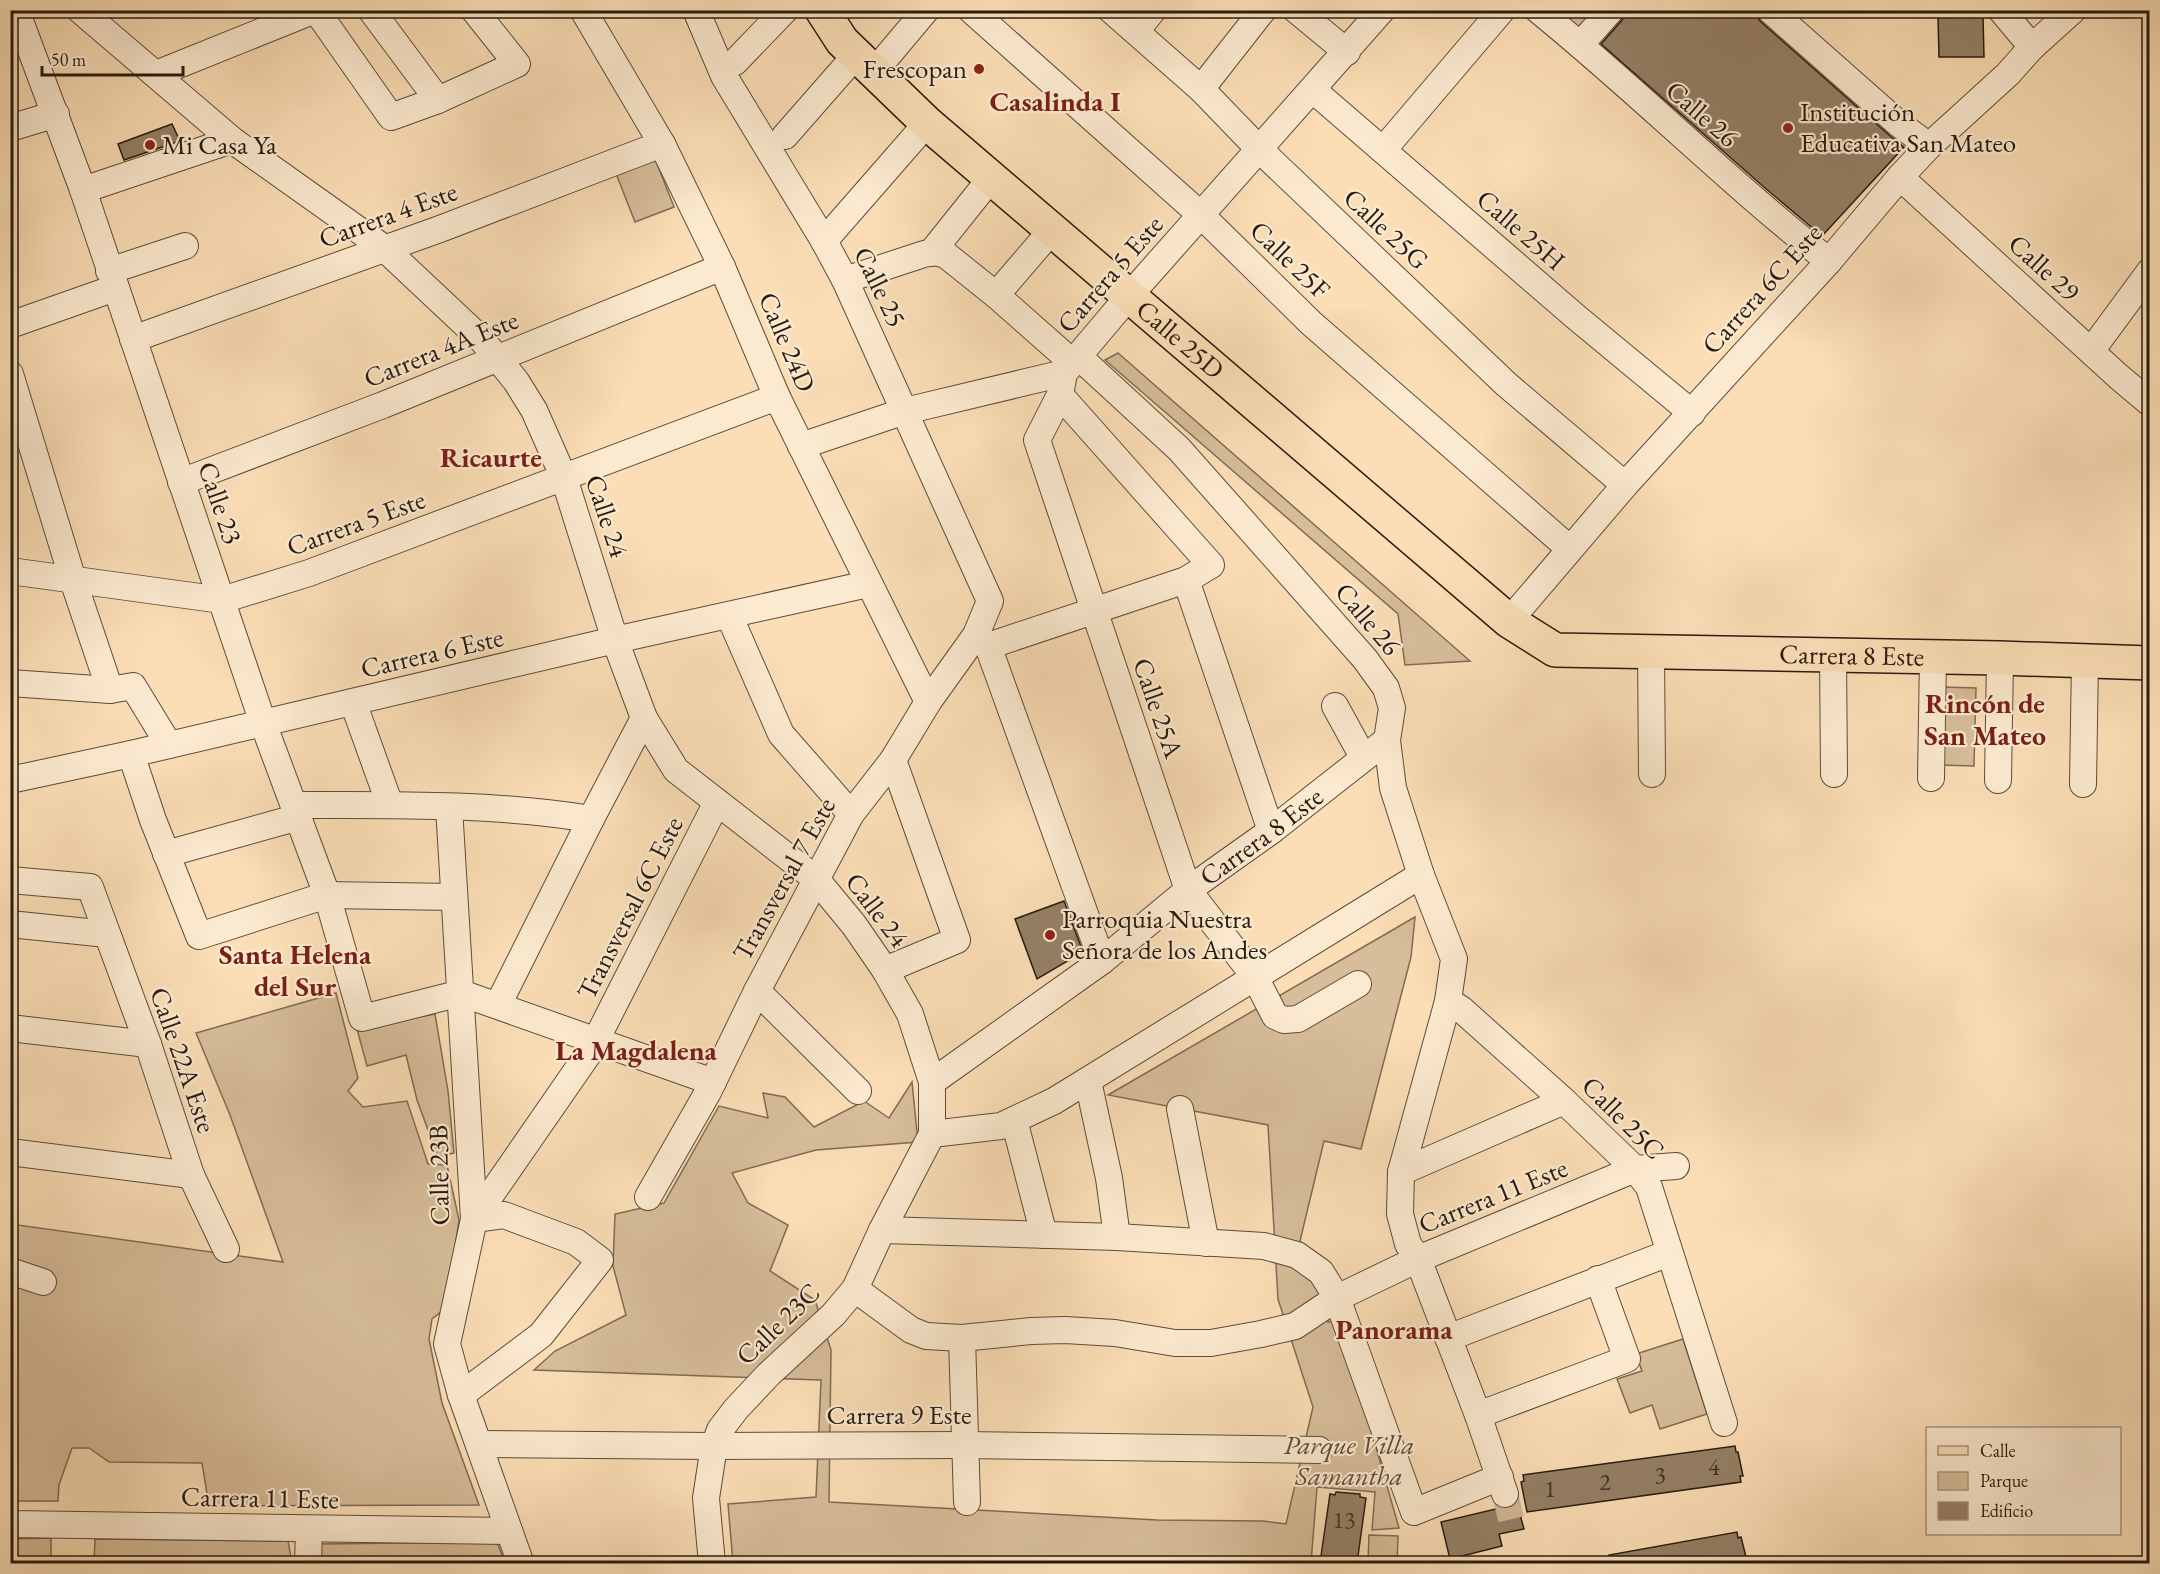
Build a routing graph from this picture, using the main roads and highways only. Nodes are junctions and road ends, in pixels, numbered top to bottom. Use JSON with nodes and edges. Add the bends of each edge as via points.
{"nodes":[{"id":1,"x":822,"y":10,"type":"edge"},
{"id":2,"x":1555,"y":650,"type":"joint"},
{"id":3,"x":2150,"y":663,"type":"edge"}],
"edges":[{"from":1,"to":2,"type":"main road","name":"Calle 25D","via":[[842,41],[927,123],[1509,621]]},
{"from":2,"to":3,"type":"main road","name":"Carrera 8 Este"}]}
